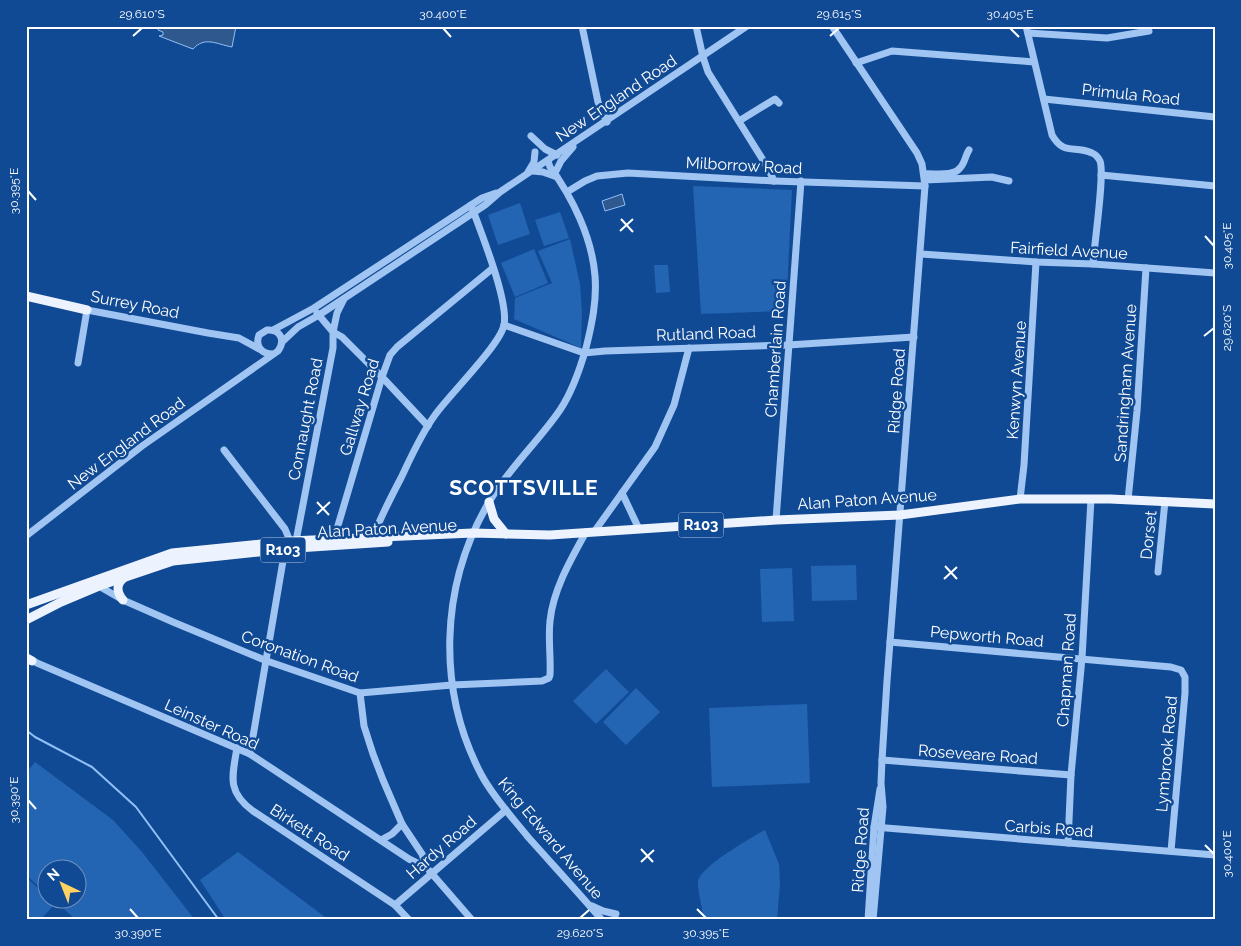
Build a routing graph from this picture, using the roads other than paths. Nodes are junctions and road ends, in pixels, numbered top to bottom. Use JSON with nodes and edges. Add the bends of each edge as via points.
{"nodes":[{"id":1,"x":582,"y":26,"type":"edge"},
{"id":2,"x":696,"y":26,"type":"edge"},
{"id":3,"x":747,"y":26,"type":"edge"},
{"id":4,"x":832,"y":26,"type":"edge"},
{"id":5,"x":1027,"y":30,"type":"edge"},
{"id":6,"x":1149,"y":30,"type":"dead end"},
{"id":7,"x":703,"y":57,"type":"junction"},
{"id":8,"x":1034,"y":62,"type":"junction"},
{"id":9,"x":856,"y":63,"type":"junction"},
{"id":10,"x":1044,"y":99,"type":"junction"},
{"id":11,"x":779,"y":103,"type":"dead end"},
{"id":12,"x":1215,"y":117,"type":"edge"},
{"id":13,"x":607,"y":122,"type":"junction"},
{"id":14,"x":739,"y":122,"type":"junction"},
{"id":15,"x":531,"y":136,"type":"dead end"},
{"id":16,"x":584,"y":137,"type":"junction"},
{"id":17,"x":970,"y":150,"type":"dead end"},
{"id":18,"x":535,"y":152,"type":"dead end"},
{"id":19,"x":557,"y":155,"type":"junction"},
{"id":20,"x":547,"y":164,"type":"junction"},
{"id":21,"x":532,"y":171,"type":"junction"},
{"id":22,"x":556,"y":175,"type":"junction"},
{"id":23,"x":1101,"y":175,"type":"junction"},
{"id":24,"x":525,"y":176,"type":"junction"},
{"id":25,"x":925,"y":180,"type":"junction"},
{"id":26,"x":774,"y":181,"type":"junction"},
{"id":27,"x":801,"y":181,"type":"junction"},
{"id":28,"x":1009,"y":181,"type":"dead end"},
{"id":29,"x":1215,"y":186,"type":"edge"},
{"id":30,"x":567,"y":192,"type":"junction"},
{"id":31,"x":472,"y":208,"type":"junction"},
{"id":32,"x":921,"y":254,"type":"junction"},
{"id":33,"x":1036,"y":262,"type":"junction"},
{"id":34,"x":1093,"y":264,"type":"junction"},
{"id":35,"x":493,"y":268,"type":"junction"},
{"id":36,"x":1146,"y":268,"type":"junction"},
{"id":37,"x":1215,"y":274,"type":"edge"},
{"id":38,"x":26,"y":296,"type":"edge"},
{"id":39,"x":345,"y":297,"type":"junction"},
{"id":40,"x":314,"y":308,"type":"junction"},
{"id":41,"x":87,"y":310,"type":"junction"},
{"id":42,"x":319,"y":315,"type":"junction"},
{"id":43,"x":504,"y":325,"type":"junction"},
{"id":44,"x":273,"y":330,"type":"junction"},
{"id":45,"x":333,"y":332,"type":"junction"},
{"id":46,"x":259,"y":335,"type":"junction"},
{"id":47,"x":914,"y":337,"type":"junction"},
{"id":48,"x":240,"y":338,"type":"junction"},
{"id":49,"x":282,"y":342,"type":"junction"},
{"id":50,"x":788,"y":345,"type":"junction"},
{"id":51,"x":689,"y":348,"type":"junction"},
{"id":52,"x":260,"y":350,"type":"junction"},
{"id":53,"x":584,"y":353,"type":"junction"},
{"id":54,"x":273,"y":354,"type":"junction"},
{"id":55,"x":78,"y":363,"type":"dead end"},
{"id":56,"x":244,"y":374,"type":"junction"},
{"id":57,"x":382,"y":377,"type":"junction"},
{"id":58,"x":428,"y":426,"type":"junction"},
{"id":59,"x":224,"y":450,"type":"dead end"},
{"id":60,"x":622,"y":492,"type":"junction"},
{"id":61,"x":1091,"y":498,"type":"junction"},
{"id":62,"x":1020,"y":499,"type":"junction"},
{"id":63,"x":1128,"y":500,"type":"junction"},
{"id":64,"x":1165,"y":501,"type":"junction"},
{"id":65,"x":489,"y":502,"type":"junction"},
{"id":66,"x":1215,"y":504,"type":"edge"},
{"id":67,"x":900,"y":515,"type":"junction"},
{"id":68,"x":776,"y":520,"type":"junction"},
{"id":69,"x":639,"y":529,"type":"junction"},
{"id":70,"x":590,"y":532,"type":"junction"},
{"id":71,"x":506,"y":534,"type":"junction"},
{"id":72,"x":550,"y":535,"type":"junction"},
{"id":73,"x":26,"y":536,"type":"edge"},
{"id":74,"x":373,"y":536,"type":"junction"},
{"id":75,"x":472,"y":536,"type":"junction"},
{"id":76,"x":334,"y":539,"type":"junction"},
{"id":77,"x":293,"y":541,"type":"junction"},
{"id":78,"x":282,"y":550,"type":"junction"},
{"id":79,"x":1158,"y":572,"type":"dead end"},
{"id":80,"x":125,"y":576,"type":"junction"},
{"id":81,"x":96,"y":584,"type":"junction"},
{"id":82,"x":123,"y":600,"type":"junction"},
{"id":83,"x":27,"y":604,"type":"edge"},
{"id":84,"x":26,"y":620,"type":"edge"},
{"id":85,"x":890,"y":642,"type":"junction"},
{"id":86,"x":28,"y":658,"type":"edge"},
{"id":87,"x":1082,"y":658,"type":"junction"},
{"id":88,"x":267,"y":661,"type":"junction"},
{"id":89,"x":1172,"y":667,"type":"joint"},
{"id":90,"x":452,"y":685,"type":"junction"},
{"id":91,"x":360,"y":693,"type":"junction"},
{"id":92,"x":237,"y":748,"type":"junction"},
{"id":93,"x":250,"y":754,"type":"junction"},
{"id":94,"x":882,"y":760,"type":"junction"},
{"id":95,"x":1072,"y":775,"type":"junction"},
{"id":96,"x":506,"y":810,"type":"junction"},
{"id":97,"x":402,"y":824,"type":"junction"},
{"id":98,"x":878,"y":827,"type":"junction"},
{"id":99,"x":381,"y":840,"type":"junction"},
{"id":100,"x":1068,"y":843,"type":"junction"},
{"id":101,"x":1171,"y":851,"type":"junction"},
{"id":102,"x":1215,"y":855,"type":"edge"},
{"id":103,"x":429,"y":870,"type":"junction"},
{"id":104,"x":587,"y":903,"type":"junction"},
{"id":105,"x":395,"y":905,"type":"junction"},
{"id":106,"x":616,"y":914,"type":"dead end"},
{"id":107,"x":409,"y":920,"type":"edge"},
{"id":108,"x":472,"y":920,"type":"edge"},
{"id":109,"x":602,"y":920,"type":"edge"},
{"id":110,"x":868,"y":920,"type":"edge"},
{"id":111,"x":873,"y":920,"type":"edge"}],
"edges":[{"from":1,"to":13,"type":"street","via":[[598,102]]},
{"from":2,"to":7,"type":"street"},
{"from":3,"to":7,"type":"street","name":"New England Road"},
{"from":4,"to":9,"type":"street","name":"Ridge Road"},
{"from":5,"to":6,"type":"street","via":[[1107,38]]},
{"from":5,"to":8,"type":"street"},
{"from":7,"to":13,"type":"street","name":"New England Road"},
{"from":7,"to":14,"type":"street","via":[[708,72]]},
{"from":8,"to":9,"type":"street","via":[[890,52]]},
{"from":8,"to":10,"type":"street"},
{"from":9,"to":25,"type":"street","name":"Ridge Road","via":[[917,153]]},
{"from":10,"to":12,"type":"street","name":"Primula Road"},
{"from":10,"to":23,"type":"street","via":[[1056,141],[1065,148],[1095,154],[1100,160]]},
{"from":11,"to":14,"type":"street","via":[[775,99]]},
{"from":13,"to":16,"type":"street","name":"New England Road"},
{"from":14,"to":26,"type":"street"},
{"from":15,"to":19,"type":"street","via":[[545,150]]},
{"from":16,"to":19,"type":"street","name":"New England Road"},
{"from":16,"to":22,"type":"street","via":[[564,157]]},
{"from":17,"to":25,"type":"street","via":[[962,166],[954,173]]},
{"from":18,"to":24,"type":"street","via":[[534,162]]},
{"from":19,"to":20,"type":"street","name":"New England Road"},
{"from":20,"to":21,"type":"street","name":"New England Road"},
{"from":20,"to":22,"type":"street","name":"King Edward Avenue"},
{"from":21,"to":22,"type":"street"},
{"from":21,"to":24,"type":"street","name":"New England Road"},
{"from":22,"to":30,"type":"street","name":"King Edward Avenue"},
{"from":23,"to":29,"type":"street"},
{"from":23,"to":34,"type":"street"},
{"from":24,"to":31,"type":"street","name":"New England Road"},
{"from":25,"to":27,"type":"street","name":"Milborrow Road"},
{"from":25,"to":28,"type":"street","via":[[992,177]]},
{"from":25,"to":32,"type":"street","name":"Ridge Road"},
{"from":26,"to":27,"type":"street","name":"Milborrow Road"},
{"from":26,"to":30,"type":"street","name":"Milborrow Road","via":[[628,173],[597,176]]},
{"from":27,"to":50,"type":"street","name":"Chamberlain Road"},
{"from":30,"to":53,"type":"street","name":"King Edward Avenue","via":[[588,242],[595,276],[594,310]]},
{"from":31,"to":35,"type":"street"},
{"from":31,"to":39,"type":"street","name":"New England Road"},
{"from":31,"to":40,"type":"street","name":"New England Road"},
{"from":32,"to":33,"type":"street","name":"Fairfield Avenue"},
{"from":32,"to":47,"type":"street","name":"Ridge Road"},
{"from":33,"to":34,"type":"street","name":"Fairfield Avenue"},
{"from":33,"to":62,"type":"street","name":"Kenwyn Avenue"},
{"from":34,"to":36,"type":"street","name":"Fairfield Avenue"},
{"from":35,"to":43,"type":"street","via":[[504,310]]},
{"from":35,"to":57,"type":"street","name":"Gallway Road","via":[[397,347]]},
{"from":36,"to":37,"type":"street","name":"Fairfield Avenue"},
{"from":36,"to":63,"type":"street","name":"Sandringham Avenue"},
{"from":38,"to":41,"type":"main road","name":"Surrey Road"},
{"from":39,"to":42,"type":"street","name":"New England Road"},
{"from":39,"to":45,"type":"street","name":"Connaught Road","via":[[336,313]]},
{"from":40,"to":42,"type":"street"},
{"from":40,"to":44,"type":"street","name":"New England Road"},
{"from":41,"to":48,"type":"street","name":"Surrey Road"},
{"from":41,"to":55,"type":"street"},
{"from":42,"to":45,"type":"street"},
{"from":42,"to":49,"type":"street","name":"New England Road","via":[[298,327]]},
{"from":43,"to":53,"type":"street","name":"Rutland Road"},
{"from":43,"to":58,"type":"street","via":[[493,346]]},
{"from":44,"to":46,"type":"street"},
{"from":44,"to":49,"type":"street"},
{"from":45,"to":57,"type":"street"},
{"from":45,"to":77,"type":"street","name":"Connaught Road"},
{"from":46,"to":48,"type":"street","name":"Surrey Road"},
{"from":46,"to":52,"type":"street"},
{"from":47,"to":50,"type":"street","name":"Rutland Road"},
{"from":47,"to":67,"type":"street","name":"Ridge Road"},
{"from":48,"to":52,"type":"street","name":"Surrey Road"},
{"from":49,"to":54,"type":"street"},
{"from":50,"to":51,"type":"street","name":"Rutland Road"},
{"from":50,"to":68,"type":"street","name":"Chamberlain Road"},
{"from":51,"to":53,"type":"street","name":"Rutland Road"},
{"from":51,"to":60,"type":"street","via":[[681,384],[665,427],[655,447]]},
{"from":52,"to":54,"type":"street"},
{"from":52,"to":56,"type":"street","name":"New England Road"},
{"from":53,"to":65,"type":"street","name":"King Edward Avenue","via":[[564,404]]},
{"from":54,"to":56,"type":"street","name":"New England Road"},
{"from":56,"to":73,"type":"street","name":"New England Road","via":[[142,446]]},
{"from":57,"to":58,"type":"street"},
{"from":57,"to":76,"type":"street","name":"Gallway Road"},
{"from":58,"to":74,"type":"street"},
{"from":59,"to":77,"type":"street"},
{"from":60,"to":69,"type":"street"},
{"from":60,"to":70,"type":"street"},
{"from":61,"to":62,"type":"main road","name":"Alan Paton Avenue","number":"R103"},
{"from":61,"to":63,"type":"main road","name":"Alan Paton Avenue","number":"R103"},
{"from":61,"to":87,"type":"street","name":"Chapman Road"},
{"from":62,"to":67,"type":"main road","name":"Alan Paton Avenue","number":"R103"},
{"from":63,"to":64,"type":"main road","name":"Alan Paton Avenue","number":"R103"},
{"from":64,"to":66,"type":"main road","name":"Alan Paton Avenue","number":"R103"},
{"from":64,"to":79,"type":"street","name":"Dorset"},
{"from":65,"to":71,"type":"main road","via":[[494,519]]},
{"from":65,"to":75,"type":"street","name":"King Edward Avenue"},
{"from":67,"to":68,"type":"main road","name":"Alan Paton Avenue","number":"R103"},
{"from":67,"to":85,"type":"street","name":"Ridge Road"},
{"from":68,"to":69,"type":"main road","name":"Alan Paton Avenue","number":"R103"},
{"from":69,"to":70,"type":"main road","name":"Alan Paton Avenue","number":"R103"},
{"from":70,"to":72,"type":"main road","name":"Alan Paton Avenue","number":"R103"},
{"from":70,"to":90,"type":"street","name":"Coronation Road","via":[[572,557],[553,605],[549,678]]},
{"from":71,"to":72,"type":"main road","name":"Alan Paton Avenue","number":"R103"},
{"from":71,"to":75,"type":"main road","name":"Alan Paton Avenue","number":"R103"},
{"from":72,"to":75,"type":"main road","name":"Alan Paton Avenue","number":"R103","via":[[526,540]]},
{"from":74,"to":75,"type":"main road","name":"Alan Paton Avenue","number":"R103"},
{"from":74,"to":76,"type":"main road","name":"Alan Paton Avenue","number":"R103"},
{"from":75,"to":78,"type":"main road","name":"Alan Paton Avenue","number":"R103"},
{"from":75,"to":90,"type":"street","name":"King Edward Avenue","via":[[454,595]]},
{"from":76,"to":77,"type":"main road","name":"Alan Paton Avenue","number":"R103"},
{"from":77,"to":81,"type":"main road","name":"Alan Paton Avenue","number":"R103","via":[[172,554]]},
{"from":78,"to":80,"type":"main road","name":"Alan Paton Avenue","number":"R103","via":[[173,560]]},
{"from":78,"to":88,"type":"street"},
{"from":80,"to":81,"type":"main road","name":"Alan Paton Avenue","number":"R103"},
{"from":80,"to":82,"type":"main road","via":[[118,586],[118,594]]},
{"from":81,"to":82,"type":"street","name":"Coronation Road"},
{"from":81,"to":83,"type":"main road","name":"Alan Paton Avenue","number":"R103"},
{"from":81,"to":84,"type":"main road","name":"Alan Paton Avenue","number":"R103"},
{"from":82,"to":88,"type":"street","name":"Coronation Road"},
{"from":85,"to":87,"type":"street","name":"Pepworth Road"},
{"from":85,"to":94,"type":"street","name":"Ridge Road"},
{"from":86,"to":92,"type":"street","name":"Leinster Road"},
{"from":87,"to":89,"type":"street","name":"Pepworth Road"},
{"from":87,"to":95,"type":"street","name":"Chapman Road"},
{"from":88,"to":91,"type":"street","name":"Coronation Road"},
{"from":88,"to":93,"type":"street"},
{"from":89,"to":101,"type":"street","name":"Lymbrook Road","via":[[1181,670],[1185,678]]},
{"from":90,"to":91,"type":"street","name":"Coronation Road"},
{"from":90,"to":96,"type":"street","name":"King Edward Avenue","via":[[457,711],[476,762]]},
{"from":91,"to":97,"type":"street","via":[[364,726]]},
{"from":92,"to":93,"type":"street","name":"Leinster Road"},
{"from":92,"to":105,"type":"street","name":"Birkett Road","via":[[233,783],[239,800]]},
{"from":93,"to":99,"type":"street","name":"Leinster Road"},
{"from":94,"to":95,"type":"street","name":"Roseveare Road"},
{"from":94,"to":98,"type":"street","name":"Ridge Road","via":[[883,807]]},
{"from":95,"to":100,"type":"street","name":"Chapman Road"},
{"from":96,"to":103,"type":"street","name":"Hardy Road"},
{"from":96,"to":104,"type":"street","name":"King Edward Avenue"},
{"from":97,"to":99,"type":"street"},
{"from":97,"to":103,"type":"street"},
{"from":98,"to":100,"type":"street","name":"Carbis Road"},
{"from":98,"to":110,"type":"street","name":"Ridge Road"},
{"from":98,"to":111,"type":"street","name":"Ridge Road"},
{"from":99,"to":103,"type":"street","name":"Leinster Road"},
{"from":100,"to":101,"type":"street","name":"Carbis Road"},
{"from":101,"to":102,"type":"street","name":"Carbis Road"},
{"from":103,"to":105,"type":"street","name":"Hardy Road"},
{"from":103,"to":108,"type":"street"},
{"from":104,"to":106,"type":"street"},
{"from":104,"to":109,"type":"street","name":"King Edward Avenue"},
{"from":105,"to":107,"type":"street","name":"Birkett Road"}]}
